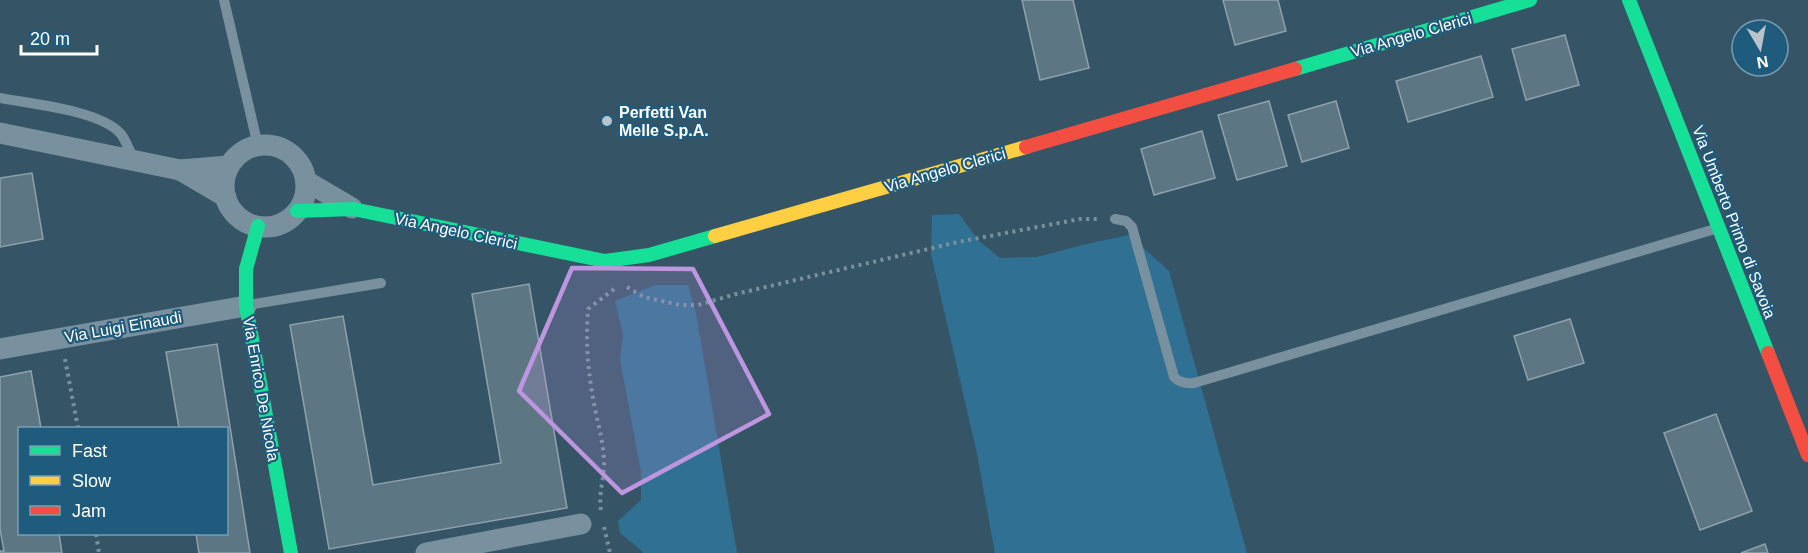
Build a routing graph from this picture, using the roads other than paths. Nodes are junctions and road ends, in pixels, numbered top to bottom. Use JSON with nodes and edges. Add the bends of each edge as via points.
{"nodes":[{"id":1,"x":224,"y":0,"type":"edge"},
{"id":2,"x":1530,"y":0,"type":"edge"},
{"id":3,"x":1629,"y":0,"type":"edge"},
{"id":4,"x":0,"y":98,"type":"edge"},
{"id":5,"x":0,"y":133,"type":"edge"},
{"id":6,"x":258,"y":146,"type":"junction"},
{"id":7,"x":136,"y":162,"type":"junction"},
{"id":8,"x":229,"y":166,"type":"junction"},
{"id":9,"x":180,"y":170,"type":"junction"},
{"id":10,"x":306,"y":182,"type":"junction"},
{"id":11,"x":226,"y":196,"type":"junction"},
{"id":12,"x":353,"y":209,"type":"junction"},
{"id":13,"x":297,"y":211,"type":"junction"},
{"id":14,"x":1115,"y":219,"type":"road end"},
{"id":15,"x":258,"y":226,"type":"junction"},
{"id":16,"x":1719,"y":228,"type":"junction"},
{"id":17,"x":381,"y":283,"type":"dead end"},
{"id":18,"x":246,"y":306,"type":"junction"},
{"id":19,"x":0,"y":348,"type":"edge"},
{"id":20,"x":1808,"y":455,"type":"edge"},
{"id":21,"x":581,"y":524,"type":"dead end"},
{"id":22,"x":291,"y":553,"type":"edge"},
{"id":23,"x":426,"y":553,"type":"edge"}],
"edges":[{"from":1,"to":6,"type":"lane"},
{"from":2,"to":12,"type":"street","name":"Via Angelo Clerici","via":[[650,255],[606,261]]},
{"from":3,"to":16,"type":"street","name":"Via Umberto Primo di Savoia"},
{"from":4,"to":7,"type":"lane","via":[[85,114],[109,125],[121,135]]},
{"from":5,"to":7,"type":"street"},
{"from":6,"to":8,"type":"street","via":[[242,153]]},
{"from":6,"to":10,"type":"street","via":[[272,145],[295,158]]},
{"from":7,"to":9,"type":"street"},
{"from":8,"to":9,"type":"street"},
{"from":8,"to":11,"type":"street"},
{"from":9,"to":11,"type":"street"},
{"from":10,"to":12,"type":"street","name":"Via Angelo Clerici"},
{"from":10,"to":13,"type":"street"},
{"from":11,"to":15,"type":"street","via":[[238,216]]},
{"from":12,"to":13,"type":"street","name":"Via Angelo Clerici"},
{"from":13,"to":15,"type":"street","via":[[280,224]]},
{"from":14,"to":16,"type":"lane","via":[[1132,227],[1174,377],[1186,384]]},
{"from":15,"to":18,"type":"street","name":"Via Enrico De Nicola","via":[[246,269]]},
{"from":16,"to":20,"type":"street","name":"Via Umberto Primo di Savoia"},
{"from":17,"to":18,"type":"lane"},
{"from":18,"to":19,"type":"street","name":"Via Luigi Einaudi"},
{"from":18,"to":22,"type":"street","name":"Via Enrico De Nicola"},
{"from":21,"to":23,"type":"street"}]}
